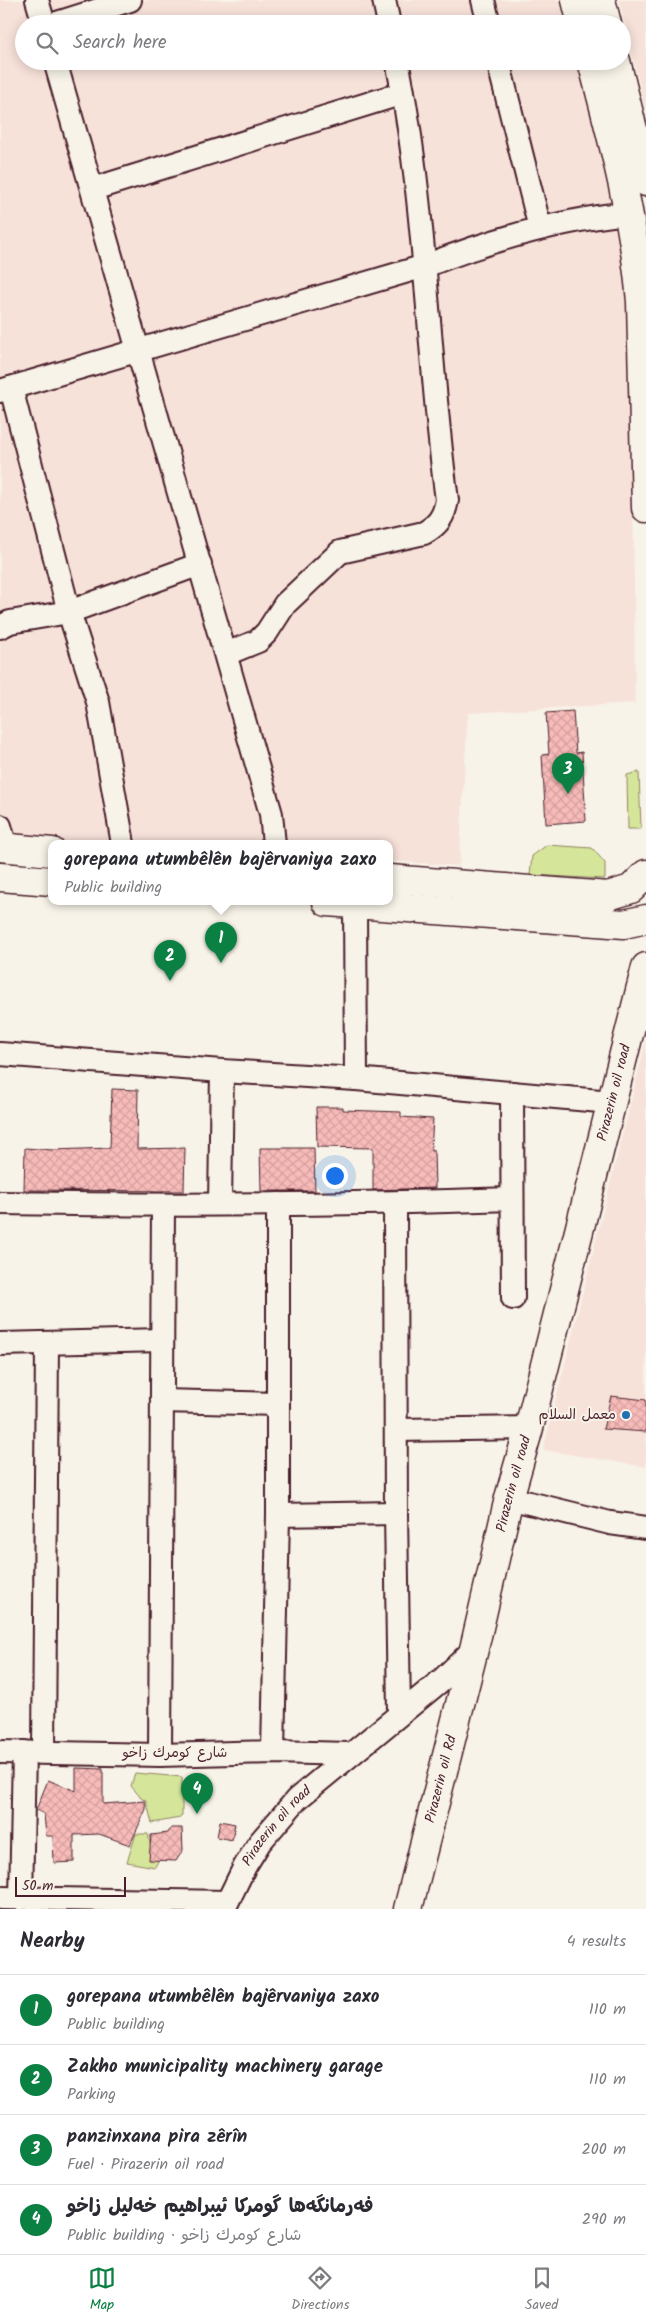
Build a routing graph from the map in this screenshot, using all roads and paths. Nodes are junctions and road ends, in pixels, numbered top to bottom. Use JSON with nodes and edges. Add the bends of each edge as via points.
{"nodes":[{"id":1,"x":37,"y":0,"type":"edge"},
{"id":2,"x":130,"y":0,"type":"edge"},
{"id":3,"x":384,"y":0,"type":"edge"},
{"id":4,"x":483,"y":0,"type":"edge"},
{"id":5,"x":576,"y":0,"type":"edge"},
{"id":6,"x":601,"y":0,"type":"edge"},
{"id":7,"x":41,"y":15,"type":"edge"},
{"id":8,"x":82,"y":15,"type":"edge"},
{"id":9,"x":387,"y":15,"type":"edge"},
{"id":10,"x":487,"y":15,"type":"edge"},
{"id":11,"x":580,"y":15,"type":"edge"},
{"id":12,"x":605,"y":15,"type":"edge"},
{"id":13,"x":58,"y":70,"type":"edge"},
{"id":14,"x":399,"y":70,"type":"edge"},
{"id":15,"x":500,"y":70,"type":"edge"},
{"id":16,"x":594,"y":70,"type":"edge"},
{"id":17,"x":618,"y":70,"type":"edge"},
{"id":18,"x":403,"y":93,"type":"junction"},
{"id":19,"x":646,"y":182,"type":"edge"},
{"id":20,"x":93,"y":189,"type":"junction"},
{"id":21,"x":629,"y":213,"type":"junction"},
{"id":22,"x":540,"y":228,"type":"junction"},
{"id":23,"x":425,"y":266,"type":"junction"},
{"id":24,"x":137,"y":350,"type":"junction"},
{"id":25,"x":5,"y":389,"type":"edge"},
{"id":26,"x":646,"y":508,"type":"edge"},
{"id":27,"x":200,"y":564,"type":"junction"},
{"id":28,"x":69,"y":612,"type":"junction"},
{"id":29,"x":0,"y":628,"type":"edge"},
{"id":30,"x":226,"y":654,"type":"junction"},
{"id":31,"x":2,"y":840,"type":"edge"},
{"id":32,"x":122,"y":840,"type":"edge"},
{"id":33,"x":274,"y":840,"type":"edge"},
{"id":34,"x":48,"y":851,"type":"edge"},
{"id":35,"x":0,"y":878,"type":"edge"},
{"id":36,"x":393,"y":879,"type":"edge"},
{"id":37,"x":48,"y":881,"type":"edge"},
{"id":38,"x":639,"y":884,"type":"edge"},
{"id":39,"x":355,"y":905,"type":"edge"},
{"id":40,"x":368,"y":905,"type":"edge"},
{"id":41,"x":646,"y":921,"type":"edge"},
{"id":42,"x":646,"y":967,"type":"edge"},
{"id":43,"x":0,"y":1054,"type":"edge"},
{"id":44,"x":222,"y":1071,"type":"junction"},
{"id":45,"x":356,"y":1079,"type":"junction"},
{"id":46,"x":512,"y":1093,"type":"junction"},
{"id":47,"x":611,"y":1102,"type":"junction"},
{"id":48,"x":512,"y":1199,"type":"junction"},
{"id":49,"x":0,"y":1203,"type":"edge"},
{"id":50,"x":395,"y":1203,"type":"junction"},
{"id":51,"x":220,"y":1204,"type":"junction"},
{"id":52,"x":278,"y":1204,"type":"junction"},
{"id":53,"x":163,"y":1206,"type":"junction"},
{"id":54,"x":513,"y":1298,"type":"dead end"},
{"id":55,"x":162,"y":1340,"type":"junction"},
{"id":56,"x":0,"y":1344,"type":"edge"},
{"id":57,"x":47,"y":1344,"type":"junction"},
{"id":58,"x":162,"y":1401,"type":"junction"},
{"id":59,"x":278,"y":1404,"type":"junction"},
{"id":60,"x":529,"y":1428,"type":"junction"},
{"id":61,"x":396,"y":1430,"type":"junction"},
{"id":62,"x":509,"y":1498,"type":"junction"},
{"id":63,"x":396,"y":1513,"type":"junction"},
{"id":64,"x":278,"y":1515,"type":"junction"},
{"id":65,"x":646,"y":1528,"type":"edge"},
{"id":66,"x":474,"y":1649,"type":"junction"},
{"id":67,"x":399,"y":1713,"type":"junction"},
{"id":68,"x":0,"y":1752,"type":"edge"},
{"id":69,"x":34,"y":1752,"type":"junction"},
{"id":70,"x":273,"y":1752,"type":"junction"},
{"id":71,"x":350,"y":1754,"type":"junction"},
{"id":72,"x":160,"y":1755,"type":"junction"},
{"id":73,"x":11,"y":1898,"type":"edge"},
{"id":74,"x":44,"y":1904,"type":"edge"},
{"id":75,"x":164,"y":1905,"type":"edge"},
{"id":76,"x":225,"y":1905,"type":"edge"},
{"id":77,"x":408,"y":1909,"type":"edge"}],
"edges":[{"from":1,"to":7,"type":"street"},
{"from":2,"to":8,"type":"street"},
{"from":3,"to":9,"type":"street"},
{"from":4,"to":10,"type":"street"},
{"from":5,"to":11,"type":"main road"},
{"from":6,"to":12,"type":"main road"},
{"from":13,"to":20,"type":"street"},
{"from":14,"to":18,"type":"street"},
{"from":15,"to":22,"type":"street"},
{"from":16,"to":21,"type":"main road"},
{"from":17,"to":19,"type":"main road"},
{"from":18,"to":20,"type":"street"},
{"from":18,"to":23,"type":"street"},
{"from":20,"to":24,"type":"street"},
{"from":21,"to":22,"type":"street"},
{"from":21,"to":26,"type":"main road","via":[[641,302]]},
{"from":22,"to":23,"type":"street"},
{"from":23,"to":24,"type":"street"},
{"from":23,"to":30,"type":"street","via":[[447,500],[444,515],[436,526],[424,533],[340,552],[285,604],[258,641]]},
{"from":24,"to":25,"type":"street"},
{"from":24,"to":27,"type":"street"},
{"from":25,"to":28,"type":"street"},
{"from":27,"to":28,"type":"street"},
{"from":27,"to":30,"type":"street"},
{"from":28,"to":29,"type":"street","via":[[10,622]]},
{"from":28,"to":32,"type":"street","via":[[98,702]]},
{"from":30,"to":33,"type":"street","via":[[271,814]]},
{"from":31,"to":34,"type":"main road"},
{"from":35,"to":37,"type":"main road"},
{"from":36,"to":38,"type":"main road","via":[[608,896]]},
{"from":38,"to":41,"type":"main road"},
{"from":39,"to":45,"type":"street"},
{"from":40,"to":41,"type":"main road","via":[[624,924]]},
{"from":42,"to":47,"type":"main road","name":"Pirazerin oil road"},
{"from":43,"to":44,"type":"street"},
{"from":44,"to":45,"type":"street"},
{"from":44,"to":51,"type":"street"},
{"from":45,"to":46,"type":"street"},
{"from":46,"to":47,"type":"street"},
{"from":46,"to":48,"type":"street"},
{"from":47,"to":60,"type":"main road","name":"Pirazerin oil road"},
{"from":48,"to":50,"type":"street"},
{"from":48,"to":54,"type":"street"},
{"from":49,"to":53,"type":"street"},
{"from":50,"to":52,"type":"street"},
{"from":50,"to":61,"type":"street"},
{"from":51,"to":52,"type":"street"},
{"from":51,"to":53,"type":"street"},
{"from":52,"to":59,"type":"street"},
{"from":53,"to":55,"type":"street"},
{"from":55,"to":57,"type":"street"},
{"from":55,"to":58,"type":"street"},
{"from":56,"to":57,"type":"street"},
{"from":57,"to":69,"type":"street"},
{"from":58,"to":59,"type":"street"},
{"from":58,"to":72,"type":"street"},
{"from":59,"to":64,"type":"street"},
{"from":60,"to":61,"type":"street"},
{"from":60,"to":62,"type":"main road","name":"Pirazerin oil road"},
{"from":61,"to":63,"type":"street"},
{"from":62,"to":65,"type":"street","via":[[610,1523]]},
{"from":62,"to":66,"type":"main road","name":"Pirazerin oil road"},
{"from":63,"to":64,"type":"street"},
{"from":63,"to":67,"type":"street"},
{"from":64,"to":70,"type":"street"},
{"from":66,"to":67,"type":"street","name":"Pirazerin oil road","via":[[444,1678]]},
{"from":66,"to":77,"type":"main road","name":"Pirazerin oil Rd"},
{"from":67,"to":71,"type":"street","name":"Pirazerin oil road"},
{"from":68,"to":69,"type":"street","name":"شارع كومرك زاخو"},
{"from":69,"to":72,"type":"street","name":"شارع كومرك زاخو"},
{"from":69,"to":73,"type":"street"},
{"from":70,"to":71,"type":"street","name":"شارع كومرك زاخو"},
{"from":70,"to":72,"type":"street","name":"شارع كومرك زاخو"},
{"from":71,"to":76,"type":"street","name":"Pirazerin oil road","via":[[277,1820],[245,1866]]},
{"from":73,"to":74,"type":"street"},
{"from":74,"to":75,"type":"street"},
{"from":75,"to":76,"type":"street"}]}
